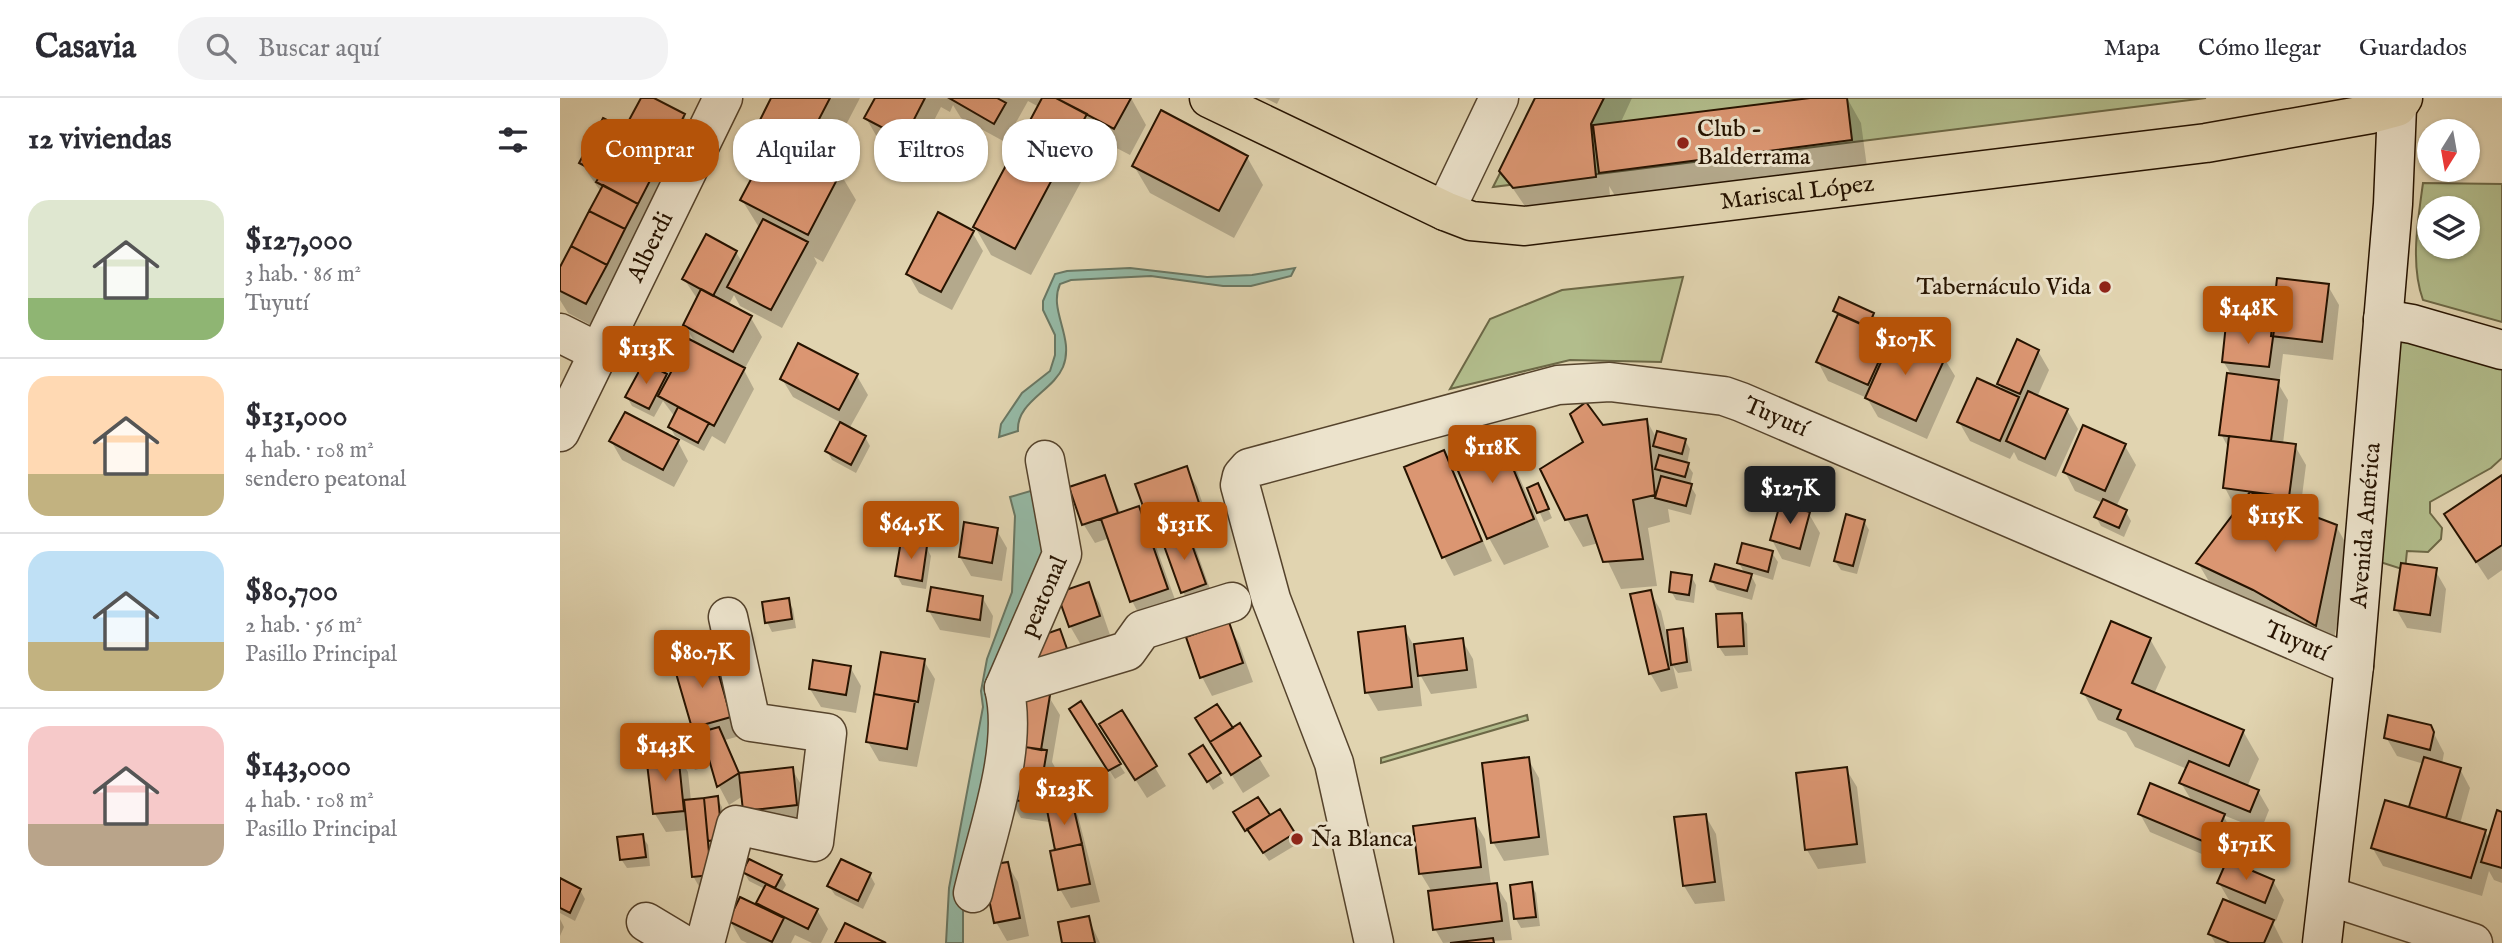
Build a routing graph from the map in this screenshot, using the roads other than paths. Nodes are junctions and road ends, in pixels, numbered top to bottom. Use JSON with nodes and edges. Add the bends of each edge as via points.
{"nodes":[{"id":1,"x":723,"y":98,"type":"edge"},
{"id":2,"x":1209,"y":98,"type":"edge"},
{"id":3,"x":1499,"y":98,"type":"edge"},
{"id":4,"x":2400,"y":102,"type":"edge"},
{"id":5,"x":1445,"y":211,"type":"junction"},
{"id":6,"x":2383,"y":320,"type":"junction"},
{"id":7,"x":560,"y":334,"type":"edge"},
{"id":8,"x":2502,"y":350,"type":"edge"},
{"id":9,"x":598,"y":352,"type":"junction"},
{"id":10,"x":560,"y":432,"type":"edge"},
{"id":11,"x":1045,"y":460,"type":"dead end"},
{"id":12,"x":1232,"y":602,"type":"dead end"},
{"id":13,"x":727,"y":617,"type":"dead end"},
{"id":14,"x":2354,"y":666,"type":"junction"},
{"id":15,"x":1004,"y":688,"type":"junction"},
{"id":16,"x":973,"y":893,"type":"dead end"},
{"id":17,"x":2329,"y":897,"type":"junction"},
{"id":18,"x":646,"y":922,"type":"dead end"},
{"id":19,"x":681,"y":943,"type":"edge"},
{"id":20,"x":705,"y":943,"type":"edge"},
{"id":21,"x":1374,"y":943,"type":"edge"},
{"id":22,"x":2322,"y":943,"type":"edge"},
{"id":23,"x":2473,"y":943,"type":"edge"}],
"edges":[{"from":1,"to":9,"type":"street","name":"Alberdi"},
{"from":2,"to":5,"type":"main road","name":"Mariscal López"},
{"from":3,"to":5,"type":"street"},
{"from":4,"to":5,"type":"main road","name":"Mariscal López","via":[[2371,114],[2206,143],[1525,226],[1471,221]]},
{"from":4,"to":6,"type":"street","name":"Avenida América"},
{"from":6,"to":8,"type":"street"},
{"from":6,"to":14,"type":"street","name":"Avenida América"},
{"from":7,"to":9,"type":"street"},
{"from":9,"to":10,"type":"street","name":"Alberdi"},
{"from":11,"to":15,"type":"street","name":"peatonal","via":[[1062,554]]},
{"from":12,"to":15,"type":"street","via":[[1142,630],[1127,650]]},
{"from":13,"to":20,"type":"street","via":[[751,722],[827,733],[824,854],[736,825]]},
{"from":14,"to":17,"type":"street","name":"Avenida América"},
{"from":14,"to":21,"type":"street","name":"Tuyutí","via":[[1724,396],[1610,382],[1558,385],[1249,468],[1240,485],[1271,599],[1334,763]]},
{"from":15,"to":16,"type":"street","via":[[1010,711],[1008,748]]},
{"from":17,"to":22,"type":"street","name":"Avenida América"},
{"from":17,"to":23,"type":"street"},
{"from":18,"to":19,"type":"street"}]}
